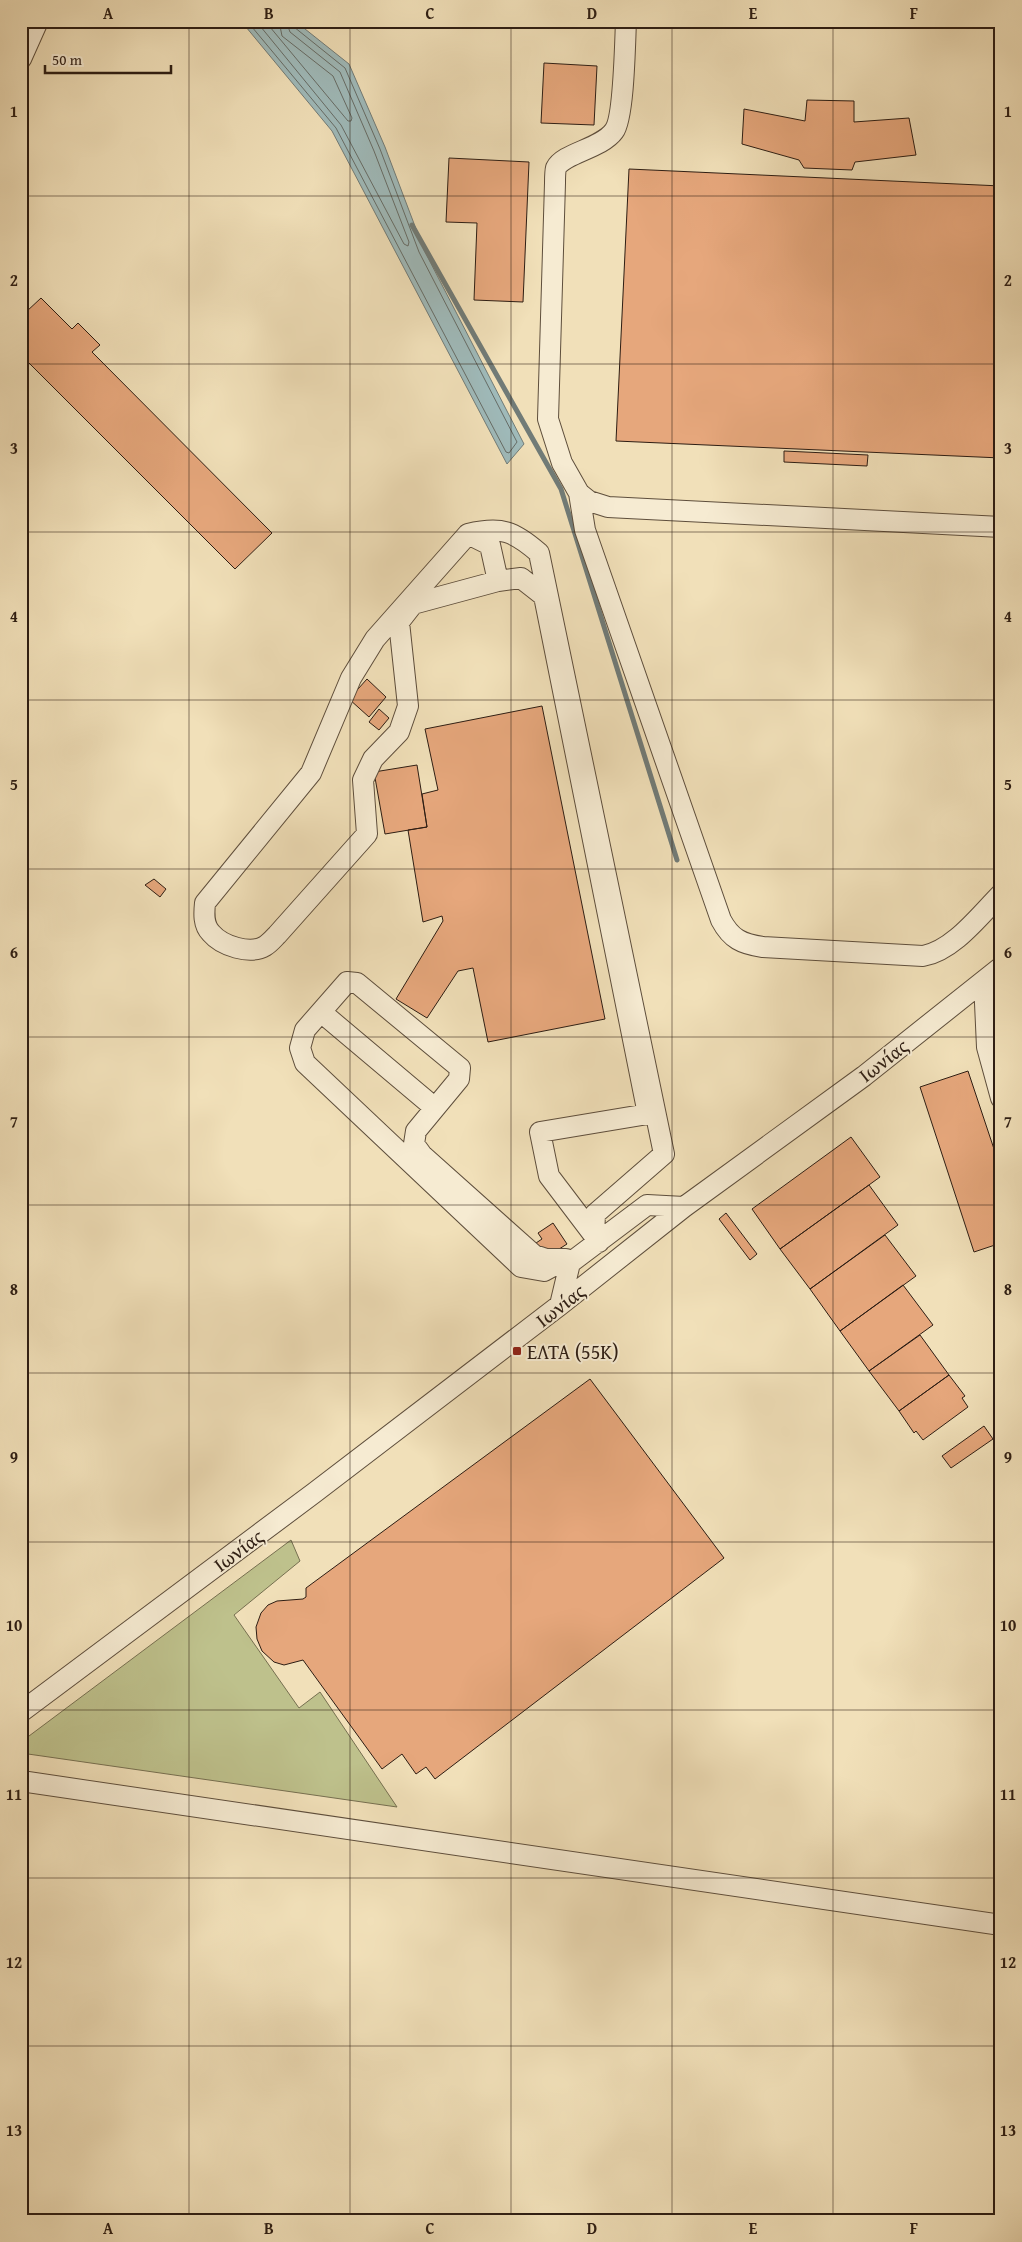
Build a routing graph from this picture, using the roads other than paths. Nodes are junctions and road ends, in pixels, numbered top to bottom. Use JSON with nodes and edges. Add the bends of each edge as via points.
{"nodes":[{"id":1,"x":38,"y":21,"type":"edge"},
{"id":2,"x":626,"y":21,"type":"edge"},
{"id":3,"x":21,"y":59,"type":"edge"},
{"id":4,"x":579,"y":493,"type":"junction"},
{"id":5,"x":1001,"y":527,"type":"edge"},
{"id":6,"x":468,"y":534,"type":"junction"},
{"id":7,"x":498,"y":581,"type":"junction"},
{"id":8,"x":1001,"y":894,"type":"edge"},
{"id":9,"x":1001,"y":967,"type":"edge"},
{"id":10,"x":984,"y":981,"type":"junction"},
{"id":11,"x":321,"y":1012,"type":"junction"},
{"id":12,"x":1001,"y":1098,"type":"edge"},
{"id":13,"x":435,"y":1108,"type":"junction"},
{"id":14,"x":684,"y":1207,"type":"junction"},
{"id":15,"x":596,"y":1239,"type":"junction"},
{"id":16,"x":568,"y":1261,"type":"junction"},
{"id":17,"x":560,"y":1305,"type":"junction"},
{"id":18,"x":21,"y":1712,"type":"edge"},
{"id":19,"x":21,"y":1781,"type":"edge"},
{"id":20,"x":1001,"y":1925,"type":"edge"}],
"edges":[{"from":1,"to":3,"type":"street"},
{"from":2,"to":4,"type":"street","via":[[620,112],[615,130],[602,142],[566,158],[556,167],[548,419],[562,463]]},
{"from":4,"to":5,"type":"street","via":[[588,501],[608,507]]},
{"from":4,"to":8,"type":"street","via":[[585,530],[728,933],[737,941],[763,948],[923,956],[935,954],[946,947]]},
{"from":6,"to":7,"type":"street","via":[[490,545]]},
{"from":6,"to":7,"type":"street","via":[[375,639],[351,678],[311,772],[205,903],[204,919],[210,933],[228,946],[251,949],[265,946],[367,834],[363,780],[373,759],[399,732],[408,706],[399,622],[413,604]]},
{"from":6,"to":15,"type":"street","via":[[487,529],[503,531],[522,538],[540,553],[664,1154],[595,1214]]},
{"from":7,"to":15,"type":"street","via":[[521,578],[544,596],[648,1114],[540,1132],[549,1176]]},
{"from":9,"to":10,"type":"street","name":"Ιωνίας"},
{"from":10,"to":12,"type":"street","via":[[987,1047]]},
{"from":10,"to":14,"type":"street","name":"Ιωνίας","via":[[864,1076]]},
{"from":11,"to":13,"type":"street"},
{"from":11,"to":13,"type":"street","via":[[347,982],[357,983],[460,1068],[459,1079]]},
{"from":11,"to":16,"type":"street","via":[[305,1030],[300,1048],[305,1063],[520,1267],[544,1271]]},
{"from":13,"to":16,"type":"street","via":[[416,1131],[414,1144],[422,1155],[534,1255]]},
{"from":14,"to":15,"type":"street","via":[[647,1205]]},
{"from":14,"to":17,"type":"street","name":"Ιωνίας"},
{"from":15,"to":16,"type":"street"},
{"from":16,"to":17,"type":"street"},
{"from":17,"to":18,"type":"street","name":"Ιωνίας","via":[[314,1494]]},
{"from":19,"to":20,"type":"street"}]}
